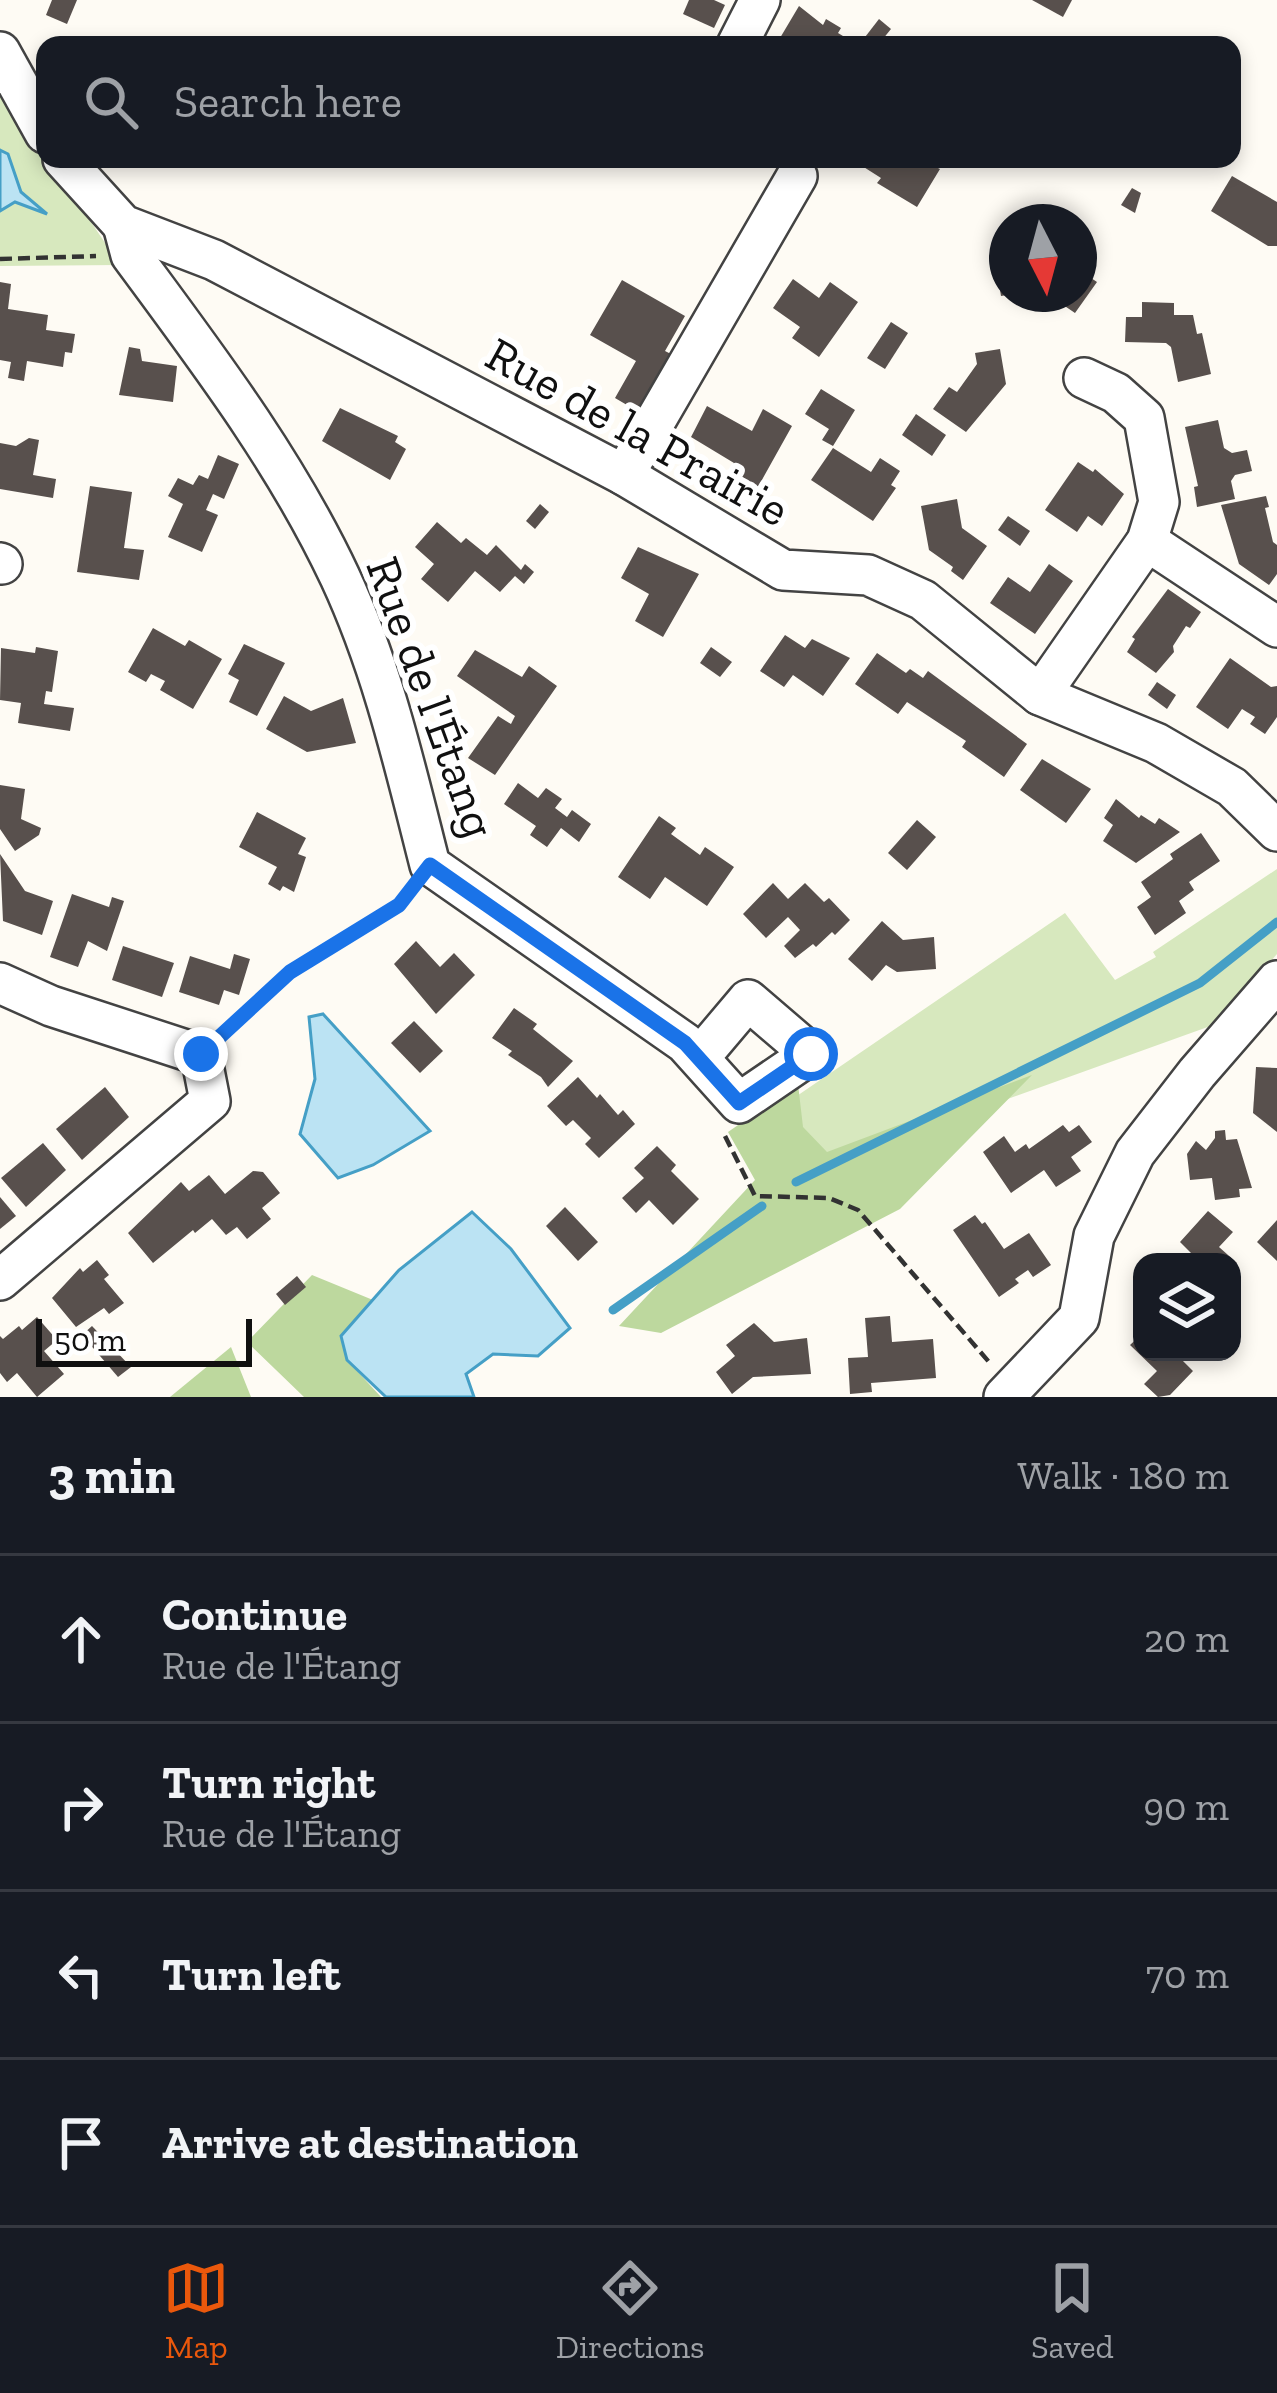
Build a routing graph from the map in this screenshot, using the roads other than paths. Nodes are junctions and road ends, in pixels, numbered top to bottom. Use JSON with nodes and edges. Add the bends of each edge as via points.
{"nodes":[{"id":1,"x":760,"y":0,"type":"edge"},
{"id":2,"x":742,"y":36,"type":"edge"},
{"id":3,"x":0,"y":52,"type":"edge"},
{"id":4,"x":36,"y":117,"type":"edge"},
{"id":5,"x":70,"y":168,"type":"edge"},
{"id":6,"x":796,"y":176,"type":"dead end"},
{"id":7,"x":127,"y":240,"type":"junction"},
{"id":8,"x":1084,"y":378,"type":"dead end"},
{"id":9,"x":624,"y":475,"type":"junction"},
{"id":10,"x":1147,"y":542,"type":"junction"},
{"id":11,"x":1277,"y":627,"type":"edge"},
{"id":12,"x":1040,"y":695,"type":"junction"},
{"id":13,"x":1277,"y":831,"type":"edge"},
{"id":14,"x":1277,"y":981,"type":"edge"},
{"id":15,"x":0,"y":983,"type":"edge"},
{"id":16,"x":699,"y":1058,"type":"junction"},
{"id":17,"x":0,"y":1280,"type":"edge"},
{"id":18,"x":1008,"y":1393,"type":"edge"}],
"edges":[{"from":1,"to":2,"type":"street"},
{"from":3,"to":4,"type":"street"},
{"from":5,"to":7,"type":"street","name":"Rue de l'Étang"},
{"from":6,"to":9,"type":"street"},
{"from":7,"to":9,"type":"street","name":"Rue de la Prairie","via":[[214,260]]},
{"from":7,"to":16,"type":"street","name":"Rue de l'Étang","via":[[255,423],[339,576],[397,732],[430,865]]},
{"from":8,"to":10,"type":"street","via":[[1144,418],[1159,502]]},
{"from":9,"to":12,"type":"street","name":"Rue de la Prairie","via":[[783,570],[868,575],[923,600]]},
{"from":10,"to":11,"type":"street"},
{"from":10,"to":12,"type":"street"},
{"from":12,"to":13,"type":"street","name":"Rue de la Prairie","via":[[1156,743],[1232,787]]},
{"from":14,"to":18,"type":"street","via":[[1135,1153],[1094,1236],[1079,1318]]},
{"from":15,"to":17,"type":"street","via":[[201,1054],[210,1102]]},
{"from":16,"to":16,"type":"street","name":"Rue de l'Étang","via":[[748,1000],[811,1054],[739,1103]]}]}
